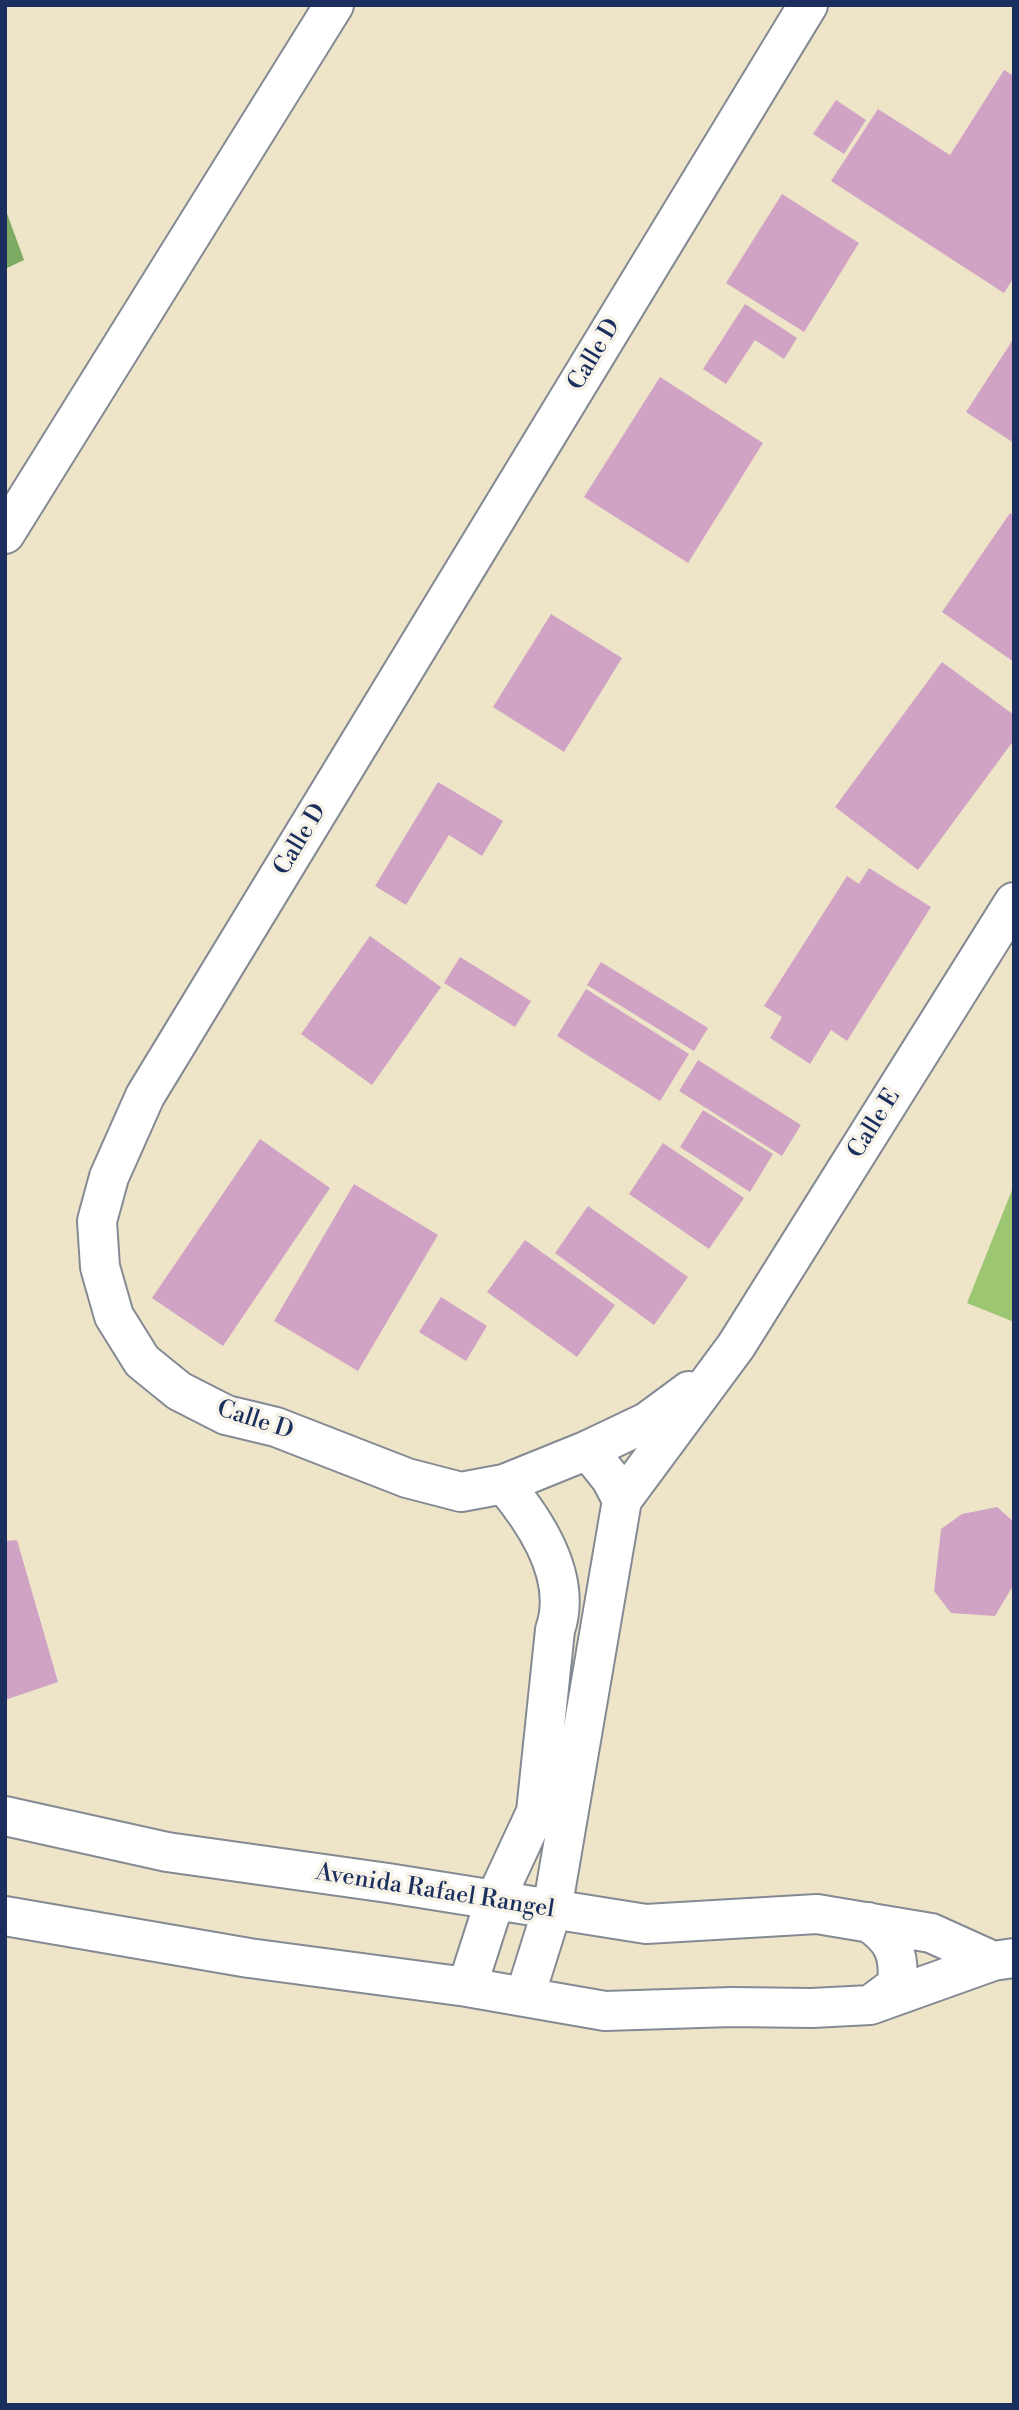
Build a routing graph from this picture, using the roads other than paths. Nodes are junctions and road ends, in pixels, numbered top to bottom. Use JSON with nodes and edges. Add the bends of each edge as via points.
{"nodes":[{"id":1,"x":334,"y":5,"type":"edge"},
{"id":2,"x":808,"y":5,"type":"edge"},
{"id":3,"x":5,"y":534,"type":"edge"},
{"id":4,"x":1014,"y":902,"type":"edge"},
{"id":5,"x":736,"y":1346,"type":"junction"},
{"id":6,"x":588,"y":1450,"type":"junction"},
{"id":7,"x":504,"y":1484,"type":"junction"},
{"id":8,"x":622,"y":1500,"type":"junction"},
{"id":9,"x":5,"y":1816,"type":"edge"},
{"id":10,"x":495,"y":1900,"type":"junction"},
{"id":11,"x":552,"y":1910,"type":"junction"},
{"id":12,"x":5,"y":1916,"type":"edge"},
{"id":13,"x":868,"y":1922,"type":"junction"},
{"id":14,"x":1003,"y":1959,"type":"edge"},
{"id":15,"x":467,"y":1987,"type":"junction"},
{"id":16,"x":526,"y":1996,"type":"junction"},
{"id":17,"x":870,"y":2005,"type":"junction"}],
"edges":[{"from":1,"to":3,"type":"street"},
{"from":2,"to":7,"type":"street","name":"Calle D","via":[[145,1096],[109,1177],[97,1221],[100,1267],[114,1316],[142,1361],[179,1391],[226,1415],[276,1427],[407,1478],[461,1492]]},
{"from":4,"to":5,"type":"street","name":"Calle E"},
{"from":5,"to":6,"type":"street","name":"Calle E","via":[[684,1397],[647,1422]]},
{"from":5,"to":8,"type":"street","name":"Calle E"},
{"from":6,"to":7,"type":"street","name":"Calle D"},
{"from":6,"to":8,"type":"street"},
{"from":7,"to":10,"type":"street","via":[[534,1524],[554,1564],[561,1612],[555,1630],[536,1812]]},
{"from":8,"to":11,"type":"street"},
{"from":9,"to":10,"type":"street","name":"Avenida Rafael Rangel","via":[[167,1852]]},
{"from":10,"to":11,"type":"street","name":"Avenida Rafael Rangel"},
{"from":10,"to":15,"type":"street"},
{"from":11,"to":13,"type":"street","name":"Avenida Rafael Rangel","via":[[646,1924],[817,1914]]},
{"from":11,"to":16,"type":"street"},
{"from":12,"to":15,"type":"street","name":"Avenida Rafael Rangel","via":[[249,1958]]},
{"from":13,"to":14,"type":"street","name":"Avenida Rafael Rangel","via":[[931,1933]]},
{"from":13,"to":17,"type":"street","via":[[888,1940],[899,1967],[897,1985]]},
{"from":14,"to":17,"type":"street","name":"Avenida Rafael Rangel"},
{"from":15,"to":16,"type":"street","name":"Avenida Rafael Rangel"},
{"from":16,"to":17,"type":"street","name":"Avenida Rafael Rangel","via":[[605,2011]]}]}
